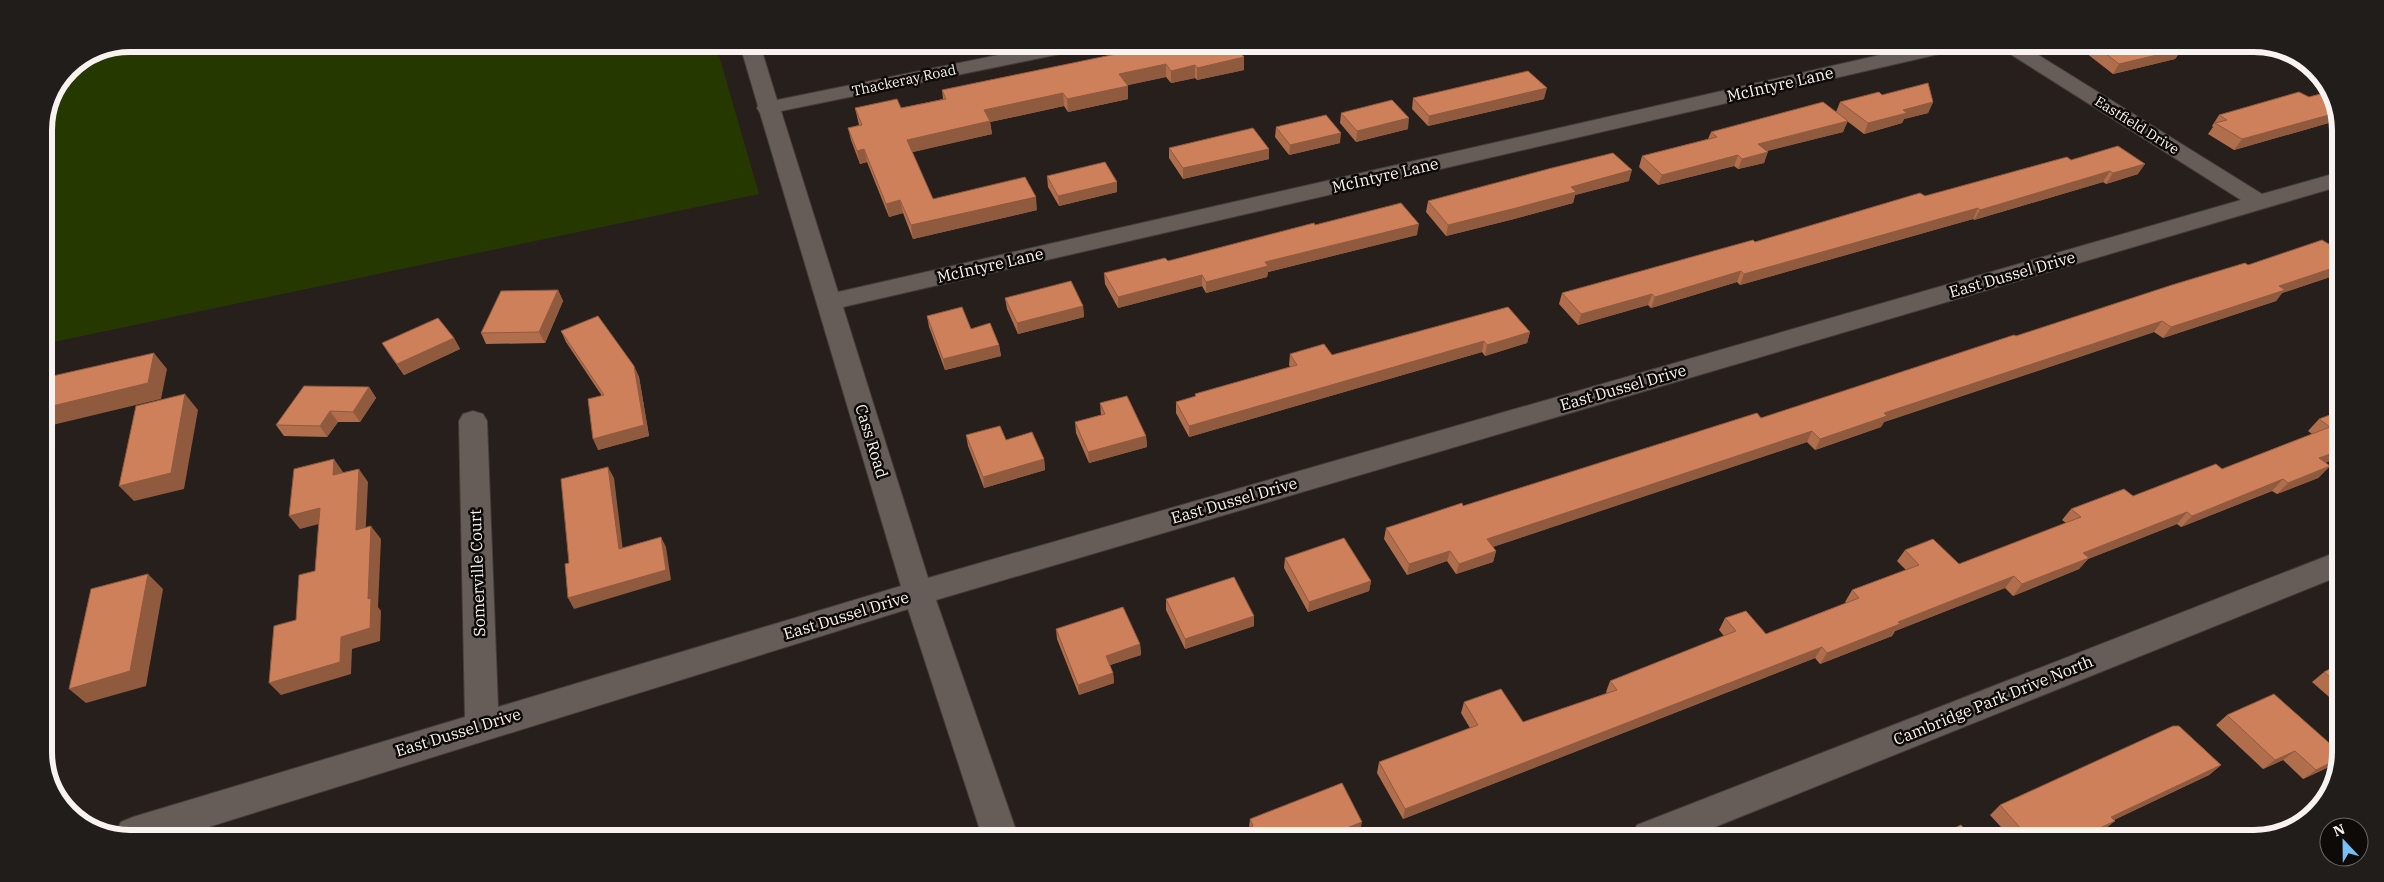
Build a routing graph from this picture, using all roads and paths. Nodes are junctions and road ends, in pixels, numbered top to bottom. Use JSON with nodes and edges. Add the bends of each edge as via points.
{"nodes":[{"id":1,"x":752,"y":52,"type":"edge"},
{"id":2,"x":1041,"y":52,"type":"edge"},
{"id":3,"x":1923,"y":52,"type":"edge"},
{"id":4,"x":2020,"y":52,"type":"edge"},
{"id":5,"x":767,"y":108,"type":"junction"},
{"id":6,"x":2331,"y":182,"type":"edge"},
{"id":7,"x":2260,"y":202,"type":"junction"},
{"id":8,"x":830,"y":302,"type":"junction"},
{"id":9,"x":473,"y":421,"type":"dead end"},
{"id":10,"x":2332,"y":566,"type":"edge"},
{"id":11,"x":918,"y":592,"type":"junction"},
{"id":12,"x":482,"y":725,"type":"junction"},
{"id":13,"x":146,"y":830,"type":"edge"},
{"id":14,"x":998,"y":830,"type":"edge"},
{"id":15,"x":1667,"y":830,"type":"edge"}],
"edges":[{"from":1,"to":5,"type":"street","name":"Cass Road"},
{"from":2,"to":5,"type":"street","name":"Thackeray Road"},
{"from":3,"to":8,"type":"street","name":"McIntyre Lane"},
{"from":4,"to":7,"type":"street","name":"Eastfield Drive"},
{"from":5,"to":8,"type":"street","name":"Cass Road"},
{"from":6,"to":7,"type":"street","name":"East Dussel Drive"},
{"from":7,"to":11,"type":"street","name":"East Dussel Drive"},
{"from":8,"to":11,"type":"street","name":"Cass Road"},
{"from":9,"to":12,"type":"street","name":"Somerville Court"},
{"from":10,"to":15,"type":"street","name":"Cambridge Park Drive North"},
{"from":11,"to":12,"type":"street","name":"East Dussel Drive"},
{"from":11,"to":14,"type":"street","name":"Cass Road"},
{"from":12,"to":13,"type":"street","name":"East Dussel Drive"}]}
